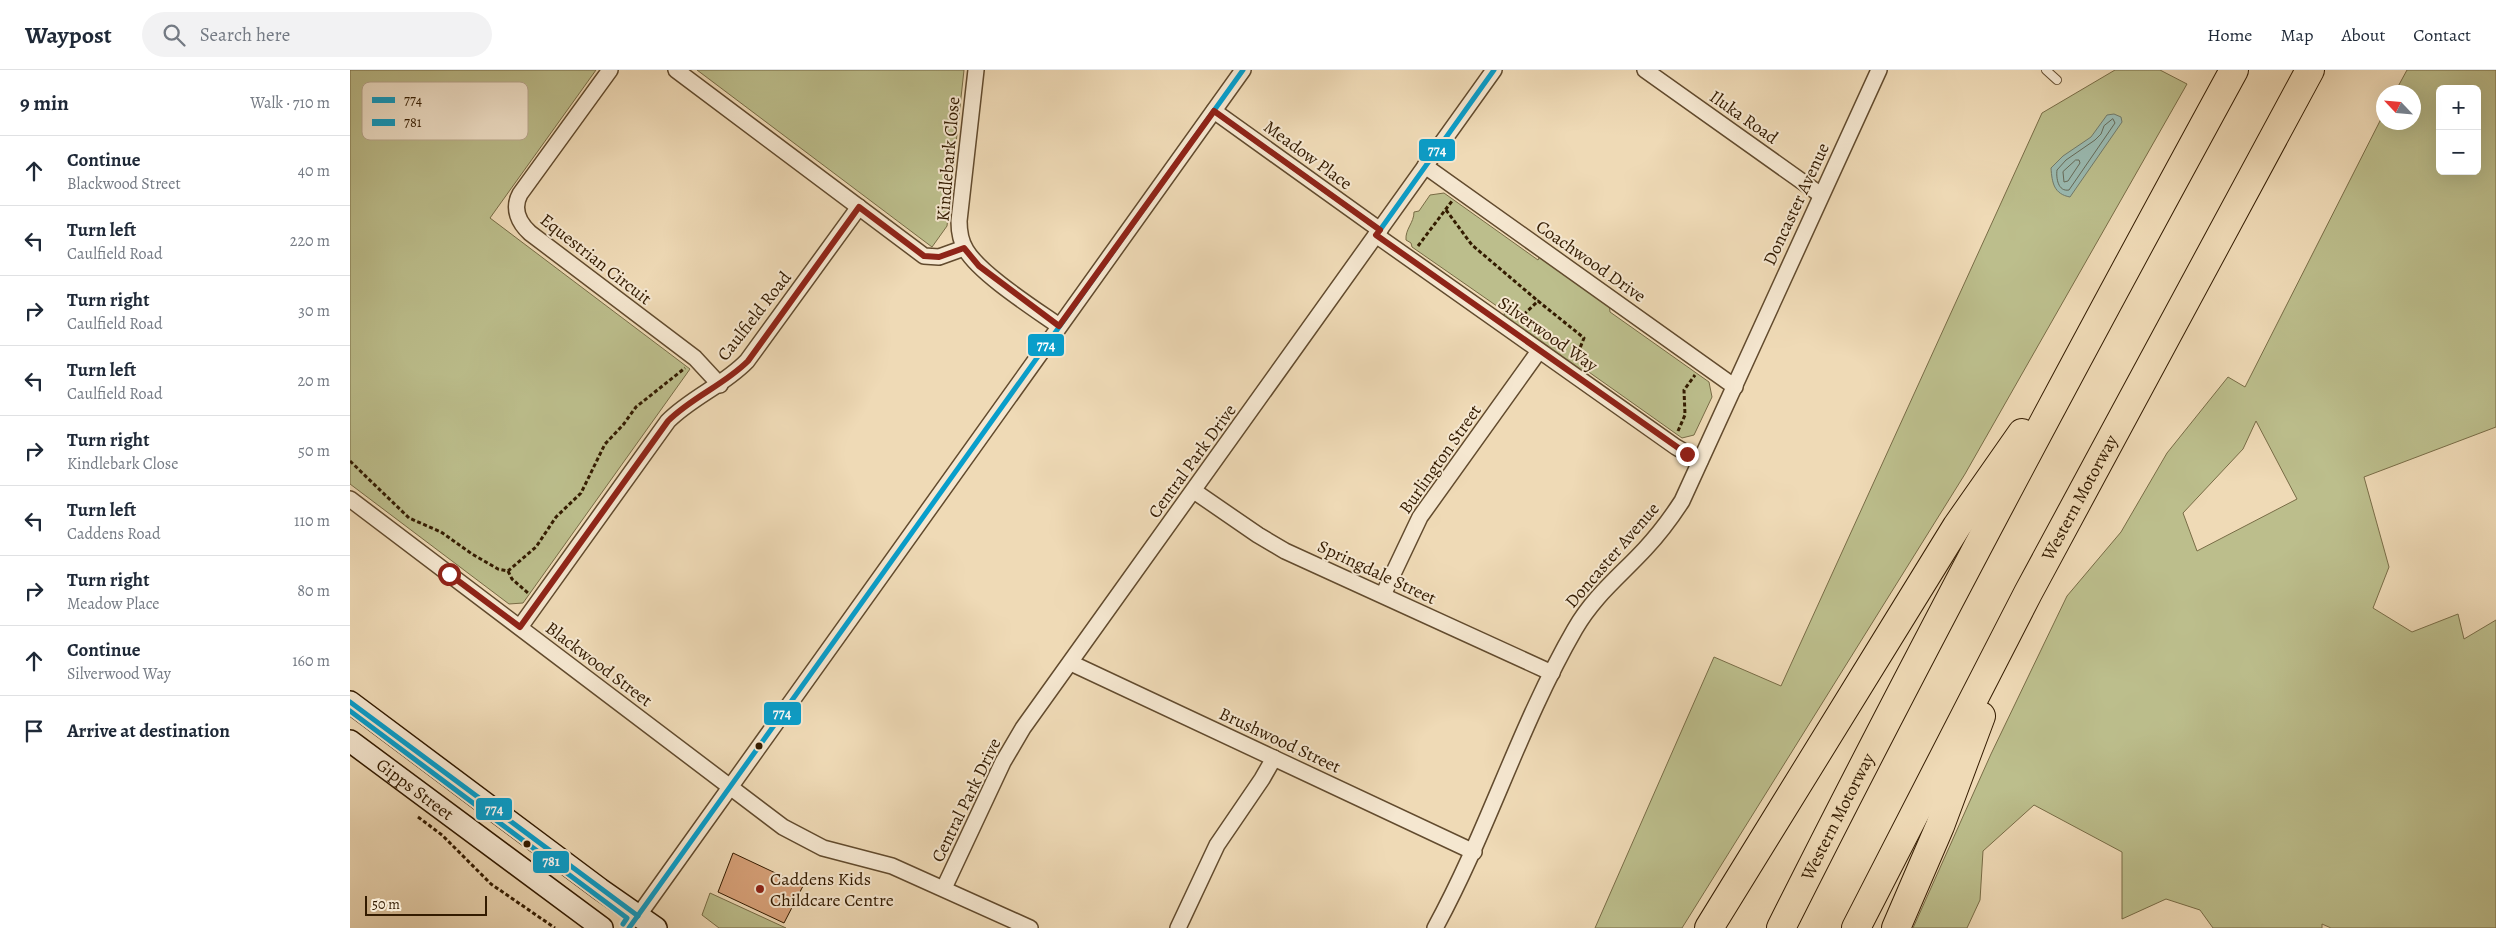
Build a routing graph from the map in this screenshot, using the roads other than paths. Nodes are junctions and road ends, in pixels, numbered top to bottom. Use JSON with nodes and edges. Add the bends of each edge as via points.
{"nodes":[{"id":1,"x":610,"y":70,"type":"edge"},
{"id":2,"x":676,"y":70,"type":"edge"},
{"id":3,"x":976,"y":70,"type":"edge"},
{"id":4,"x":1244,"y":70,"type":"edge"},
{"id":5,"x":1494,"y":70,"type":"edge"},
{"id":6,"x":1645,"y":70,"type":"edge"},
{"id":7,"x":1879,"y":70,"type":"edge"},
{"id":8,"x":2046,"y":70,"type":"edge"},
{"id":9,"x":2234,"y":70,"type":"edge"},
{"id":10,"x":2310,"y":70,"type":"edge"},
{"id":11,"x":2057,"y":80,"type":"dead end"},
{"id":12,"x":1214,"y":111,"type":"junction"},
{"id":13,"x":1425,"y":166,"type":"junction"},
{"id":14,"x":1821,"y":195,"type":"junction"},
{"id":15,"x":859,"y":207,"type":"junction"},
{"id":16,"x":1378,"y":232,"type":"junction"},
{"id":17,"x":964,"y":248,"type":"junction"},
{"id":18,"x":1059,"y":326,"type":"junction"},
{"id":19,"x":2088,"y":338,"type":"junction"},
{"id":20,"x":1539,"y":351,"type":"junction"},
{"id":21,"x":720,"y":385,"type":"junction"},
{"id":22,"x":1735,"y":386,"type":"junction"},
{"id":23,"x":1700,"y":461,"type":"junction"},
{"id":24,"x":1194,"y":491,"type":"junction"},
{"id":25,"x":350,"y":500,"type":"edge"},
{"id":26,"x":2028,"y":593,"type":"junction"},
{"id":27,"x":1383,"y":595,"type":"junction"},
{"id":28,"x":520,"y":627,"type":"junction"},
{"id":29,"x":1071,"y":663,"type":"junction"},
{"id":30,"x":1552,"y":673,"type":"junction"},
{"id":31,"x":350,"y":702,"type":"edge"},
{"id":32,"x":350,"y":741,"type":"edge"},
{"id":33,"x":1274,"y":758,"type":"junction"},
{"id":34,"x":729,"y":787,"type":"junction"},
{"id":35,"x":1474,"y":852,"type":"junction"},
{"id":36,"x":944,"y":888,"type":"junction"},
{"id":37,"x":634,"y":922,"type":"edge"},
{"id":38,"x":602,"y":928,"type":"edge"},
{"id":39,"x":656,"y":928,"type":"edge"},
{"id":40,"x":1030,"y":928,"type":"edge"},
{"id":41,"x":1178,"y":928,"type":"edge"},
{"id":42,"x":1435,"y":928,"type":"edge"},
{"id":43,"x":1709,"y":928,"type":"edge"},
{"id":44,"x":1781,"y":928,"type":"edge"},
{"id":45,"x":1856,"y":928,"type":"edge"},
{"id":46,"x":1896,"y":928,"type":"edge"}],
"edges":[{"from":1,"to":21,"type":"street","name":"Equestrian Circuit","via":[[520,194],[516,204],[518,216],[530,233],[695,358]]},
{"from":2,"to":15,"type":"street"},
{"from":3,"to":17,"type":"street","name":"Kindlebark Close","via":[[959,220]]},
{"from":4,"to":12,"type":"street"},
{"from":5,"to":13,"type":"street","name":"Central Park Drive"},
{"from":6,"to":14,"type":"street","name":"Iluka Road"},
{"from":7,"to":14,"type":"street","name":"Doncaster Avenue"},
{"from":8,"to":11,"type":"lane"},
{"from":9,"to":19,"type":"highway","name":"Western Motorway"},
{"from":10,"to":26,"type":"highway","name":"Western Motorway"},
{"from":12,"to":16,"type":"street","name":"Meadow Place"},
{"from":12,"to":18,"type":"street"},
{"from":13,"to":16,"type":"street","name":"Central Park Drive"},
{"from":13,"to":22,"type":"street","name":"Coachwood Drive"},
{"from":14,"to":22,"type":"street","name":"Doncaster Avenue"},
{"from":15,"to":17,"type":"street","via":[[924,256],[939,257]]},
{"from":15,"to":21,"type":"street","name":"Caulfield Road","via":[[748,361]]},
{"from":16,"to":20,"type":"street","name":"Silverwood Way"},
{"from":16,"to":24,"type":"street","name":"Central Park Drive"},
{"from":17,"to":18,"type":"street","via":[[979,266]]},
{"from":18,"to":34,"type":"street"},
{"from":19,"to":43,"type":"highway","via":[[1957,526]]},
{"from":19,"to":44,"type":"highway","name":"Western Motorway","via":[[1864,763]]},
{"from":20,"to":23,"type":"street","name":"Silverwood Way"},
{"from":20,"to":27,"type":"street","name":"Burlington Street","via":[[1420,517]]},
{"from":21,"to":28,"type":"street","name":"Caulfield Road","via":[[688,403],[668,421]]},
{"from":22,"to":23,"type":"street","name":"Doncaster Avenue"},
{"from":23,"to":30,"type":"street","name":"Doncaster Avenue","via":[[1672,517],[1644,551],[1591,603]]},
{"from":24,"to":27,"type":"street","name":"Springdale Street","via":[[1271,543]]},
{"from":24,"to":29,"type":"street","name":"Central Park Drive"},
{"from":25,"to":28,"type":"street","name":"Blackwood Street"},
{"from":26,"to":45,"type":"highway","name":"Western Motorway"},
{"from":26,"to":46,"type":"highway","via":[[1940,826]]},
{"from":27,"to":30,"type":"street","name":"Springdale Street"},
{"from":28,"to":34,"type":"street","name":"Blackwood Street"},
{"from":29,"to":33,"type":"street","name":"Brushwood Street"},
{"from":29,"to":36,"type":"street","name":"Central Park Drive","via":[[1010,749]]},
{"from":30,"to":35,"type":"street","name":"Doncaster Avenue"},
{"from":31,"to":37,"type":"main road","name":"Gipps Street"},
{"from":32,"to":38,"type":"main road","name":"Gipps Street"},
{"from":33,"to":35,"type":"street","name":"Brushwood Street"},
{"from":33,"to":41,"type":"street","via":[[1217,845]]},
{"from":34,"to":36,"type":"street","via":[[783,827],[814,844],[892,866]]},
{"from":34,"to":37,"type":"street"},
{"from":35,"to":42,"type":"street","name":"Doncaster Avenue"},
{"from":36,"to":40,"type":"street"},
{"from":37,"to":39,"type":"main road","name":"Gipps Street"}]}
